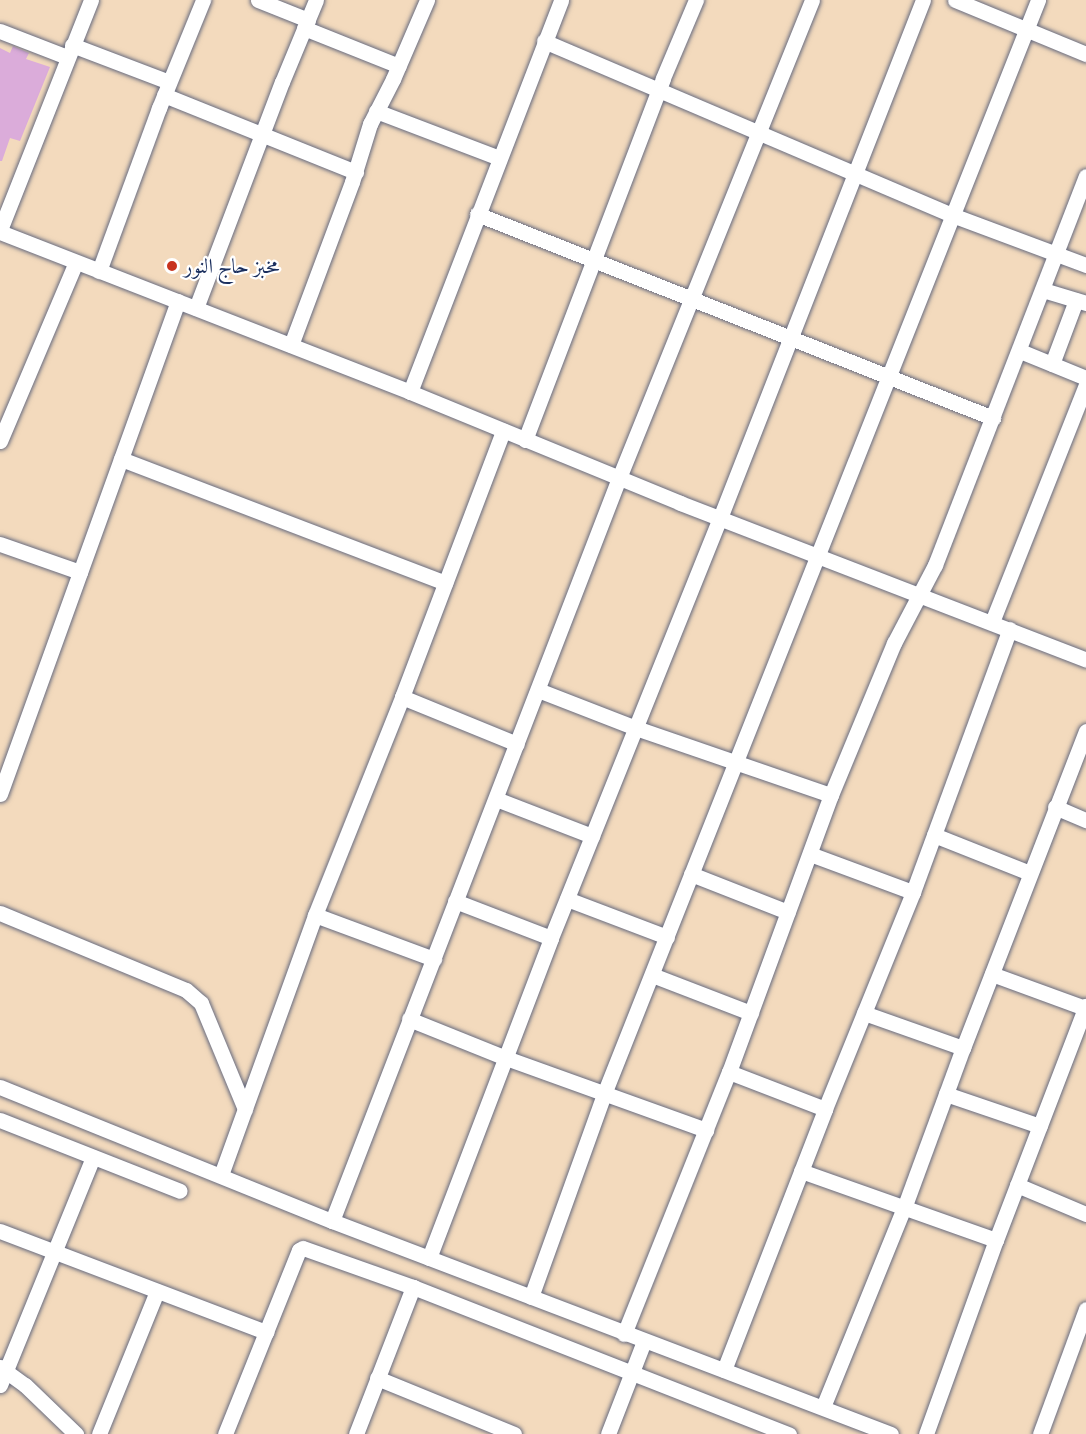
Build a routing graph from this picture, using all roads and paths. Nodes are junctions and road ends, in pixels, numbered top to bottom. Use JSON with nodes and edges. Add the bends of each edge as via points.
{"nodes":[{"id":1,"x":91,"y":0,"type":"edge"},
{"id":2,"x":203,"y":0,"type":"edge"},
{"id":3,"x":258,"y":0,"type":"edge"},
{"id":4,"x":316,"y":0,"type":"edge"},
{"id":5,"x":427,"y":0,"type":"edge"},
{"id":6,"x":561,"y":0,"type":"edge"},
{"id":7,"x":696,"y":0,"type":"edge"},
{"id":8,"x":812,"y":0,"type":"edge"},
{"id":9,"x":923,"y":0,"type":"edge"},
{"id":10,"x":955,"y":0,"type":"edge"},
{"id":11,"x":1038,"y":0,"type":"edge"},
{"id":12,"x":306,"y":24,"type":"junction"},
{"id":13,"x":1026,"y":30,"type":"junction"},
{"id":14,"x":0,"y":31,"type":"edge"},
{"id":15,"x":544,"y":41,"type":"junction"},
{"id":16,"x":70,"y":51,"type":"junction"},
{"id":17,"x":1086,"y":54,"type":"edge"},
{"id":18,"x":399,"y":66,"type":"junction"},
{"id":19,"x":167,"y":89,"type":"junction"},
{"id":20,"x":658,"y":91,"type":"junction"},
{"id":21,"x":376,"y":111,"type":"junction"},
{"id":22,"x":759,"y":132,"type":"junction"},
{"id":23,"x":261,"y":134,"type":"junction"},
{"id":24,"x":499,"y":158,"type":"junction"},
{"id":25,"x":356,"y":172,"type":"junction"},
{"id":26,"x":854,"y":174,"type":"junction"},
{"id":27,"x":1086,"y":176,"type":"edge"},
{"id":28,"x":477,"y":214,"type":"junction"},
{"id":29,"x":952,"y":215,"type":"junction"},
{"id":30,"x":0,"y":231,"type":"edge"},
{"id":31,"x":1056,"y":256,"type":"junction"},
{"id":32,"x":594,"y":260,"type":"junction"},
{"id":33,"x":76,"y":262,"type":"junction"},
{"id":34,"x":1086,"y":265,"type":"edge"},
{"id":35,"x":99,"y":271,"type":"junction"},
{"id":36,"x":1043,"y":290,"type":"junction"},
{"id":37,"x":692,"y":298,"type":"junction"},
{"id":38,"x":178,"y":301,"type":"junction"},
{"id":39,"x":1081,"y":302,"type":"edge"},
{"id":40,"x":196,"y":308,"type":"junction"},
{"id":41,"x":789,"y":339,"type":"junction"},
{"id":42,"x":291,"y":345,"type":"junction"},
{"id":43,"x":1020,"y":351,"type":"junction"},
{"id":44,"x":1052,"y":364,"type":"junction"},
{"id":45,"x":1086,"y":378,"type":"edge"},
{"id":46,"x":888,"y":379,"type":"junction"},
{"id":47,"x":1086,"y":384,"type":"edge"},
{"id":48,"x":410,"y":392,"type":"junction"},
{"id":49,"x":993,"y":418,"type":"junction"},
{"id":50,"x":503,"y":431,"type":"junction"},
{"id":51,"x":525,"y":440,"type":"junction"},
{"id":52,"x":0,"y":441,"type":"edge"},
{"id":53,"x":121,"y":459,"type":"junction"},
{"id":54,"x":619,"y":478,"type":"junction"},
{"id":55,"x":720,"y":518,"type":"junction"},
{"id":56,"x":0,"y":543,"type":"edge"},
{"id":57,"x":818,"y":556,"type":"junction"},
{"id":58,"x":80,"y":572,"type":"junction"},
{"id":59,"x":446,"y":582,"type":"junction"},
{"id":60,"x":920,"y":595,"type":"junction"},
{"id":61,"x":992,"y":622,"type":"junction"},
{"id":62,"x":1010,"y":629,"type":"junction"},
{"id":63,"x":1086,"y":660,"type":"edge"},
{"id":64,"x":538,"y":690,"type":"junction"},
{"id":65,"x":402,"y":697,"type":"junction"},
{"id":66,"x":636,"y":728,"type":"junction"},
{"id":67,"x":1086,"y":730,"type":"edge"},
{"id":68,"x":517,"y":744,"type":"junction"},
{"id":69,"x":736,"y":763,"type":"junction"},
{"id":70,"x":0,"y":792,"type":"edge"},
{"id":71,"x":831,"y":795,"type":"junction"},
{"id":72,"x":496,"y":799,"type":"junction"},
{"id":73,"x":1055,"y":807,"type":"junction"},
{"id":74,"x":1086,"y":820,"type":"edge"},
{"id":75,"x":934,"y":835,"type":"junction"},
{"id":76,"x":592,"y":836,"type":"junction"},
{"id":77,"x":810,"y":854,"type":"junction"},
{"id":78,"x":1030,"y":873,"type":"junction"},
{"id":79,"x":691,"y":874,"type":"junction"},
{"id":80,"x":913,"y":892,"type":"junction"},
{"id":81,"x":567,"y":899,"type":"junction"},
{"id":82,"x":455,"y":901,"type":"junction"},
{"id":83,"x":788,"y":912,"type":"junction"},
{"id":84,"x":0,"y":913,"type":"edge"},
{"id":85,"x":315,"y":915,"type":"junction"},
{"id":86,"x":666,"y":937,"type":"junction"},
{"id":87,"x":551,"y":938,"type":"junction"},
{"id":88,"x":434,"y":959,"type":"junction"},
{"id":89,"x":992,"y":974,"type":"junction"},
{"id":90,"x":652,"y":975,"type":"junction"},
{"id":91,"x":1086,"y":1007,"type":"edge"},
{"id":92,"x":751,"y":1013,"type":"junction"},
{"id":93,"x":864,"y":1013,"type":"junction"},
{"id":94,"x":410,"y":1019,"type":"junction"},
{"id":95,"x":963,"y":1048,"type":"junction"},
{"id":96,"x":506,"y":1058,"type":"junction"},
{"id":97,"x":729,"y":1072,"type":"junction"},
{"id":98,"x":0,"y":1087,"type":"edge"},
{"id":99,"x":604,"y":1094,"type":"junction"},
{"id":100,"x":946,"y":1094,"type":"junction"},
{"id":101,"x":245,"y":1109,"type":"junction"},
{"id":102,"x":825,"y":1109,"type":"junction"},
{"id":103,"x":0,"y":1120,"type":"edge"},
{"id":104,"x":1040,"y":1126,"type":"junction"},
{"id":105,"x":706,"y":1130,"type":"junction"},
{"id":106,"x":93,"y":1157,"type":"junction"},
{"id":107,"x":801,"y":1171,"type":"junction"},
{"id":108,"x":221,"y":1175,"type":"junction"},
{"id":109,"x":1017,"y":1185,"type":"junction"},
{"id":110,"x":180,"y":1191,"type":"dead end"},
{"id":111,"x":904,"y":1208,"type":"junction"},
{"id":112,"x":1086,"y":1214,"type":"edge"},
{"id":113,"x":332,"y":1221,"type":"junction"},
{"id":114,"x":0,"y":1232,"type":"edge"},
{"id":115,"x":996,"y":1240,"type":"junction"},
{"id":116,"x":52,"y":1252,"type":"junction"},
{"id":117,"x":429,"y":1258,"type":"junction"},
{"id":118,"x":413,"y":1287,"type":"junction"},
{"id":119,"x":157,"y":1291,"type":"junction"},
{"id":120,"x":531,"y":1297,"type":"junction"},
{"id":121,"x":1086,"y":1309,"type":"edge"},
{"id":122,"x":266,"y":1332,"type":"junction"},
{"id":123,"x":624,"y":1334,"type":"junction"},
{"id":124,"x":644,"y":1341,"type":"junction"},
{"id":125,"x":3,"y":1368,"type":"edge"},
{"id":126,"x":724,"y":1370,"type":"junction"},
{"id":127,"x":632,"y":1371,"type":"junction"},
{"id":128,"x":377,"y":1378,"type":"junction"},
{"id":129,"x":0,"y":1385,"type":"edge"},
{"id":130,"x":823,"y":1407,"type":"junction"},
{"id":131,"x":490,"y":1430,"type":"edge"},
{"id":132,"x":76,"y":1434,"type":"edge"},
{"id":133,"x":99,"y":1434,"type":"edge"},
{"id":134,"x":225,"y":1434,"type":"edge"},
{"id":135,"x":356,"y":1434,"type":"edge"},
{"id":136,"x":514,"y":1434,"type":"edge"},
{"id":137,"x":608,"y":1434,"type":"edge"},
{"id":138,"x":789,"y":1434,"type":"edge"},
{"id":139,"x":891,"y":1434,"type":"edge"},
{"id":140,"x":926,"y":1434,"type":"edge"},
{"id":141,"x":1040,"y":1434,"type":"edge"}],
"edges":[{"from":1,"to":16,"type":"street"},
{"from":2,"to":19,"type":"street"},
{"from":3,"to":12,"type":"street"},
{"from":4,"to":12,"type":"street"},
{"from":5,"to":18,"type":"street"},
{"from":6,"to":15,"type":"street"},
{"from":7,"to":20,"type":"street"},
{"from":8,"to":22,"type":"street"},
{"from":9,"to":26,"type":"street"},
{"from":10,"to":13,"type":"street"},
{"from":11,"to":13,"type":"street"},
{"from":12,"to":18,"type":"street"},
{"from":12,"to":23,"type":"street"},
{"from":13,"to":17,"type":"street"},
{"from":13,"to":29,"type":"street"},
{"from":14,"to":16,"type":"street"},
{"from":15,"to":20,"type":"street"},
{"from":15,"to":24,"type":"street"},
{"from":16,"to":19,"type":"street"},
{"from":16,"to":30,"type":"street"},
{"from":18,"to":21,"type":"street"},
{"from":19,"to":23,"type":"street"},
{"from":19,"to":35,"type":"street"},
{"from":20,"to":22,"type":"street"},
{"from":20,"to":32,"type":"street"},
{"from":21,"to":24,"type":"street"},
{"from":21,"to":25,"type":"street"},
{"from":22,"to":26,"type":"street"},
{"from":22,"to":37,"type":"street"},
{"from":23,"to":25,"type":"street"},
{"from":23,"to":40,"type":"street"},
{"from":24,"to":28,"type":"street"},
{"from":25,"to":42,"type":"street"},
{"from":26,"to":29,"type":"street"},
{"from":26,"to":41,"type":"street"},
{"from":27,"to":31,"type":"street"},
{"from":28,"to":32,"type":"street"},
{"from":28,"to":48,"type":"street"},
{"from":29,"to":31,"type":"street"},
{"from":29,"to":46,"type":"street"},
{"from":30,"to":33,"type":"street"},
{"from":31,"to":34,"type":"street"},
{"from":31,"to":36,"type":"street"},
{"from":32,"to":37,"type":"street"},
{"from":32,"to":51,"type":"street"},
{"from":33,"to":35,"type":"street"},
{"from":33,"to":52,"type":"street"},
{"from":35,"to":38,"type":"street"},
{"from":36,"to":39,"type":"street"},
{"from":36,"to":43,"type":"street"},
{"from":37,"to":41,"type":"street"},
{"from":37,"to":54,"type":"street"},
{"from":38,"to":40,"type":"street"},
{"from":38,"to":53,"type":"street"},
{"from":39,"to":44,"type":"street"},
{"from":40,"to":42,"type":"street"},
{"from":41,"to":46,"type":"street"},
{"from":41,"to":55,"type":"street"},
{"from":42,"to":48,"type":"street"},
{"from":43,"to":44,"type":"street"},
{"from":43,"to":49,"type":"street"},
{"from":44,"to":45,"type":"street"},
{"from":46,"to":49,"type":"street"},
{"from":46,"to":57,"type":"street"},
{"from":47,"to":61,"type":"street"},
{"from":48,"to":50,"type":"street"},
{"from":49,"to":60,"type":"street"},
{"from":50,"to":51,"type":"street"},
{"from":50,"to":59,"type":"street"},
{"from":51,"to":54,"type":"street"},
{"from":53,"to":58,"type":"street"},
{"from":53,"to":59,"type":"street"},
{"from":54,"to":55,"type":"street"},
{"from":54,"to":64,"type":"street"},
{"from":55,"to":57,"type":"street"},
{"from":55,"to":66,"type":"street"},
{"from":56,"to":58,"type":"street"},
{"from":57,"to":60,"type":"street"},
{"from":57,"to":69,"type":"street"},
{"from":58,"to":70,"type":"street"},
{"from":59,"to":65,"type":"street"},
{"from":60,"to":61,"type":"street"},
{"from":60,"to":71,"type":"street","via":[[894,643]]},
{"from":61,"to":62,"type":"street"},
{"from":62,"to":63,"type":"street"},
{"from":62,"to":75,"type":"street"},
{"from":64,"to":66,"type":"street"},
{"from":64,"to":68,"type":"street"},
{"from":65,"to":68,"type":"street"},
{"from":65,"to":85,"type":"street"},
{"from":66,"to":69,"type":"street"},
{"from":66,"to":76,"type":"street"},
{"from":67,"to":73,"type":"street"},
{"from":68,"to":72,"type":"street"},
{"from":69,"to":71,"type":"street"},
{"from":69,"to":79,"type":"street"},
{"from":71,"to":77,"type":"street"},
{"from":72,"to":76,"type":"street"},
{"from":72,"to":82,"type":"street"},
{"from":73,"to":74,"type":"street"},
{"from":73,"to":78,"type":"street"},
{"from":75,"to":78,"type":"street"},
{"from":75,"to":80,"type":"street"},
{"from":76,"to":81,"type":"street"},
{"from":77,"to":80,"type":"street"},
{"from":77,"to":83,"type":"street"},
{"from":78,"to":89,"type":"street"},
{"from":79,"to":83,"type":"street"},
{"from":79,"to":86,"type":"street"},
{"from":80,"to":93,"type":"street"},
{"from":81,"to":86,"type":"street"},
{"from":81,"to":87,"type":"street"},
{"from":82,"to":87,"type":"street"},
{"from":82,"to":88,"type":"street"},
{"from":83,"to":92,"type":"street"},
{"from":84,"to":101,"type":"street","via":[[186,990],[201,1003]]},
{"from":85,"to":88,"type":"street"},
{"from":85,"to":101,"type":"street"},
{"from":86,"to":90,"type":"street"},
{"from":87,"to":96,"type":"street"},
{"from":88,"to":94,"type":"street"},
{"from":89,"to":91,"type":"street"},
{"from":89,"to":95,"type":"street"},
{"from":90,"to":92,"type":"street"},
{"from":90,"to":99,"type":"street"},
{"from":91,"to":104,"type":"street"},
{"from":92,"to":97,"type":"street"},
{"from":93,"to":95,"type":"street"},
{"from":93,"to":102,"type":"street"},
{"from":94,"to":96,"type":"street"},
{"from":94,"to":113,"type":"street"},
{"from":95,"to":100,"type":"street"},
{"from":96,"to":99,"type":"street"},
{"from":96,"to":117,"type":"street"},
{"from":97,"to":102,"type":"street"},
{"from":97,"to":105,"type":"street"},
{"from":98,"to":108,"type":"street"},
{"from":99,"to":105,"type":"street"},
{"from":99,"to":120,"type":"street"},
{"from":100,"to":104,"type":"street"},
{"from":100,"to":111,"type":"street"},
{"from":101,"to":108,"type":"street"},
{"from":102,"to":107,"type":"street"},
{"from":103,"to":106,"type":"street"},
{"from":104,"to":109,"type":"street"},
{"from":105,"to":123,"type":"street"},
{"from":106,"to":110,"type":"street"},
{"from":106,"to":116,"type":"street"},
{"from":107,"to":111,"type":"street"},
{"from":107,"to":126,"type":"street"},
{"from":108,"to":113,"type":"street"},
{"from":109,"to":112,"type":"street"},
{"from":109,"to":115,"type":"street"},
{"from":111,"to":115,"type":"street"},
{"from":111,"to":130,"type":"street"},
{"from":113,"to":117,"type":"street"},
{"from":114,"to":116,"type":"street"},
{"from":115,"to":140,"type":"street"},
{"from":116,"to":119,"type":"street"},
{"from":116,"to":125,"type":"street"},
{"from":117,"to":120,"type":"street"},
{"from":118,"to":122,"type":"street","via":[[303,1248]]},
{"from":118,"to":127,"type":"street"},
{"from":118,"to":128,"type":"street"},
{"from":119,"to":122,"type":"street"},
{"from":119,"to":133,"type":"street"},
{"from":120,"to":123,"type":"street"},
{"from":121,"to":141,"type":"street"},
{"from":122,"to":134,"type":"street"},
{"from":123,"to":124,"type":"street"},
{"from":124,"to":126,"type":"street"},
{"from":124,"to":127,"type":"street"},
{"from":125,"to":129,"type":"street"},
{"from":125,"to":132,"type":"street"},
{"from":126,"to":130,"type":"street"},
{"from":127,"to":137,"type":"street"},
{"from":127,"to":138,"type":"street"},
{"from":128,"to":131,"type":"street"},
{"from":128,"to":135,"type":"street"},
{"from":130,"to":139,"type":"street"},
{"from":131,"to":136,"type":"street"}]}
